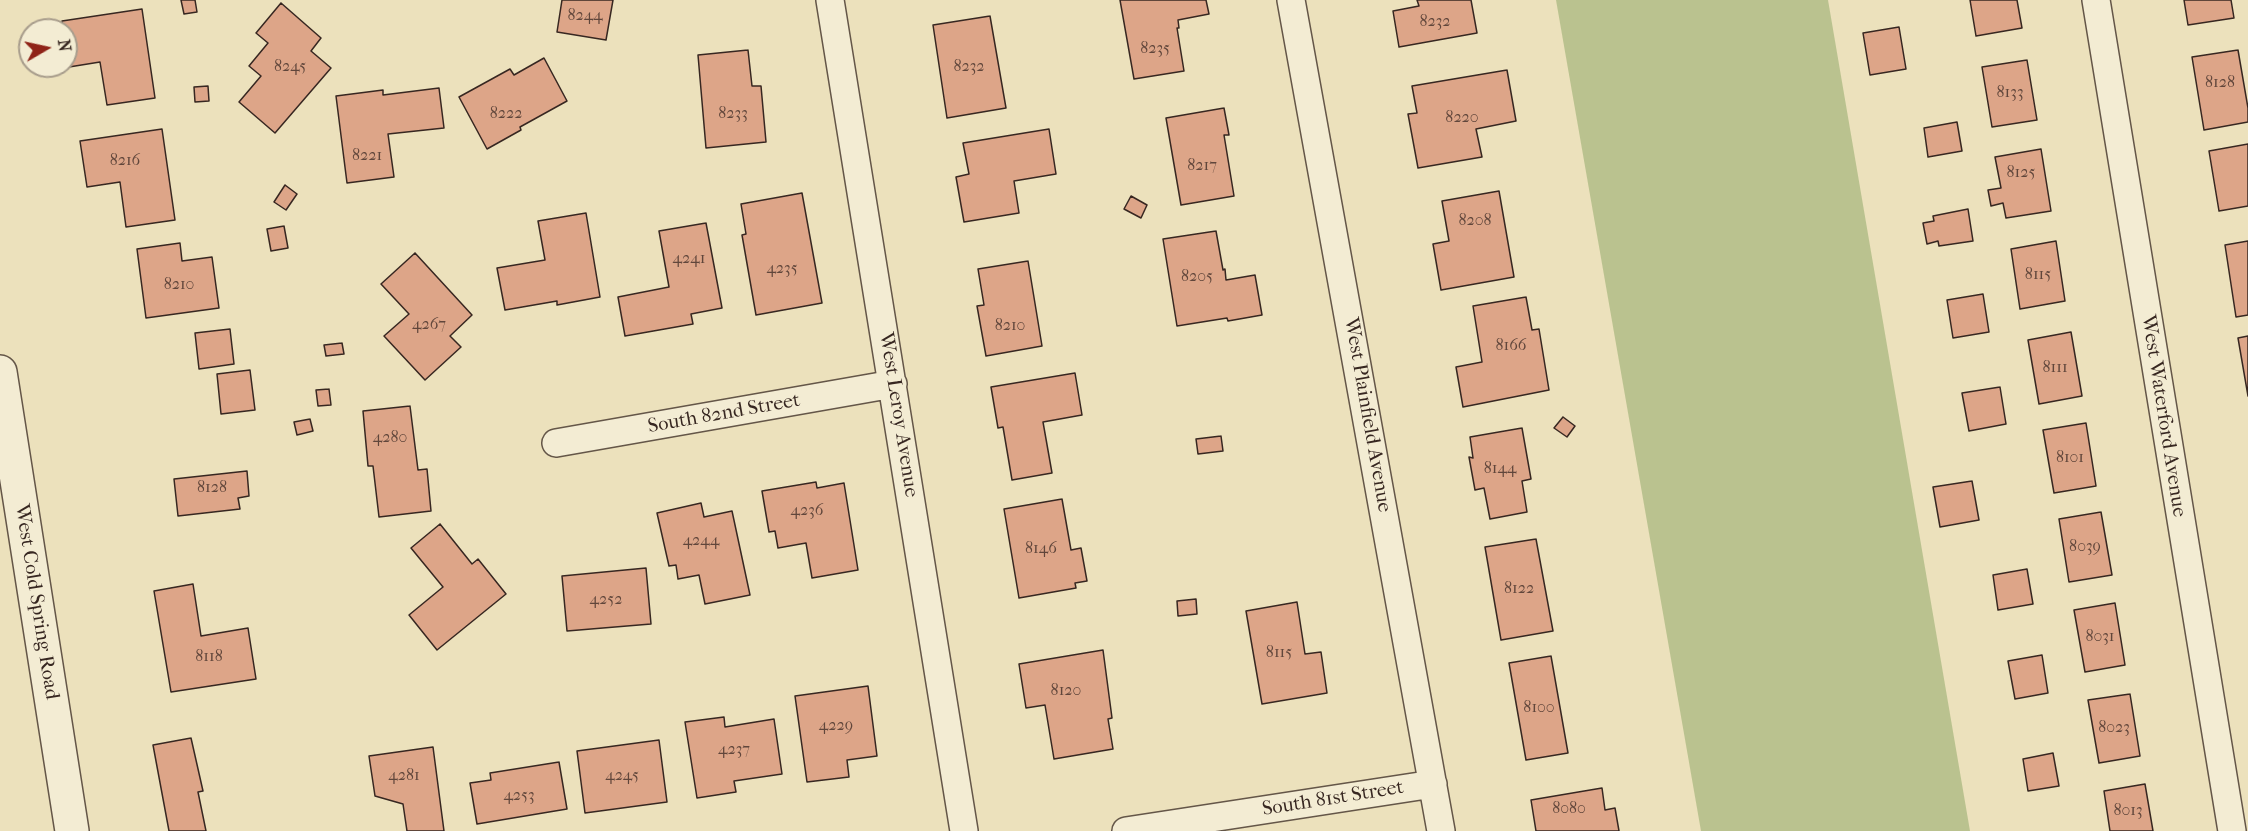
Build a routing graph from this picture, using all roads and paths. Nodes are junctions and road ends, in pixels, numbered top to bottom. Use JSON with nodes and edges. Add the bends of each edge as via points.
{"nodes":[{"id":1,"x":830,"y":0,"type":"edge"},
{"id":2,"x":1291,"y":0,"type":"edge"},
{"id":3,"x":2096,"y":0,"type":"edge"},
{"id":4,"x":0,"y":372,"type":"edge"},
{"id":5,"x":893,"y":384,"type":"junction"},
{"id":6,"x":556,"y":443,"type":"dead end"},
{"id":7,"x":1433,"y":784,"type":"junction"},
{"id":8,"x":72,"y":831,"type":"edge"},
{"id":9,"x":964,"y":831,"type":"edge"},
{"id":10,"x":1126,"y":831,"type":"edge"},
{"id":11,"x":1442,"y":831,"type":"edge"},
{"id":12,"x":2232,"y":831,"type":"edge"}],
"edges":[{"from":1,"to":5,"type":"street","name":"West Leroy Avenue"},
{"from":2,"to":7,"type":"street","name":"West Plainfield Avenue"},
{"from":3,"to":12,"type":"street","name":"West Waterford Avenue"},
{"from":4,"to":8,"type":"street","name":"West Cold Spring Road"},
{"from":5,"to":6,"type":"street","name":"South 82nd Street"},
{"from":5,"to":9,"type":"street","name":"West Leroy Avenue"},
{"from":7,"to":10,"type":"street","name":"South 81st Street"},
{"from":7,"to":11,"type":"street","name":"West Plainfield Avenue"}]}
